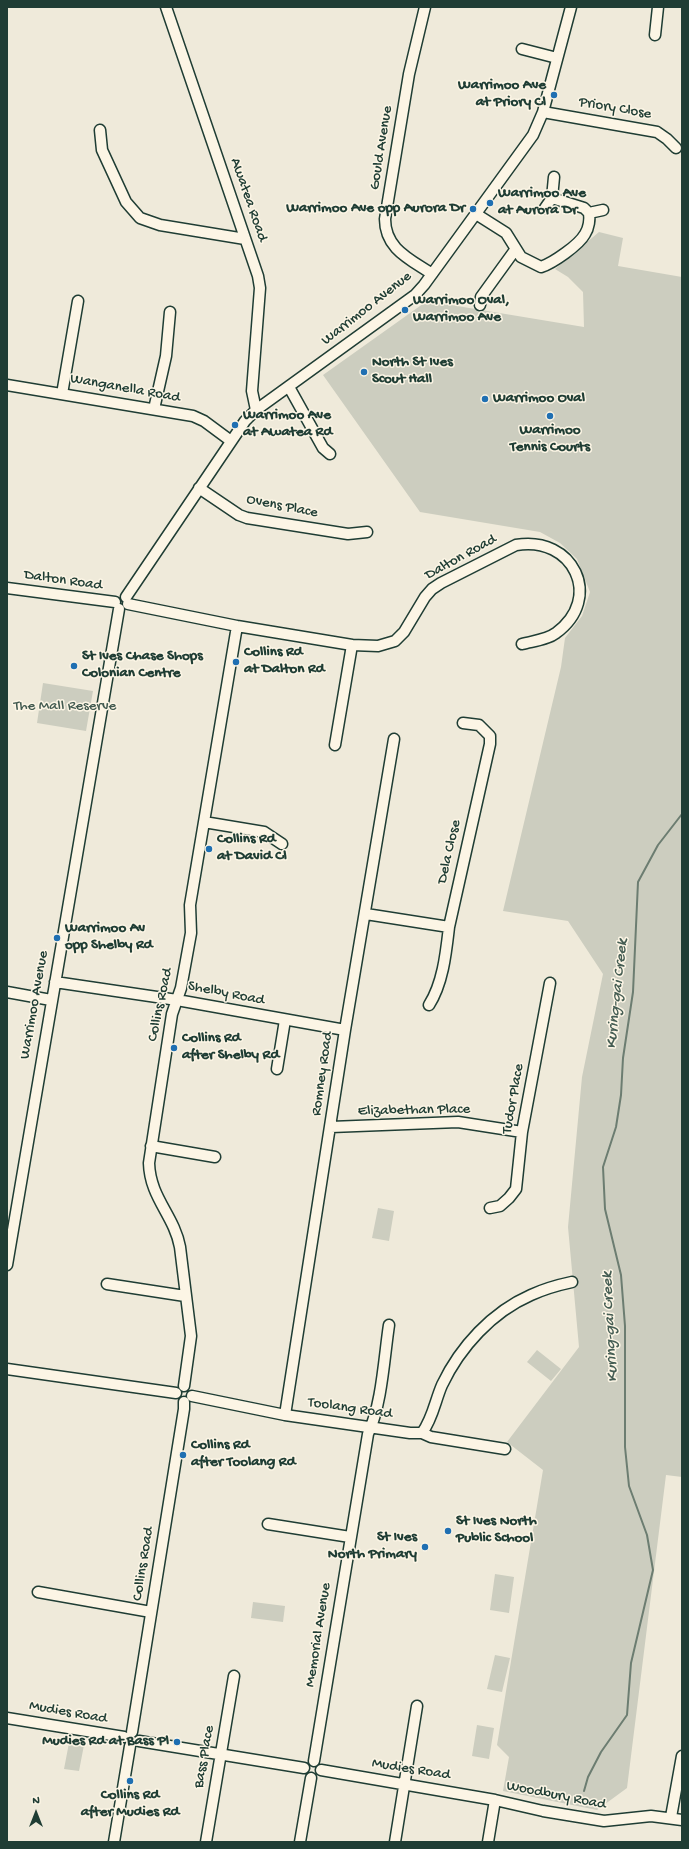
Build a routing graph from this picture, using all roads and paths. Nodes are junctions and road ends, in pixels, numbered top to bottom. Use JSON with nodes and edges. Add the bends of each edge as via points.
{"nodes":[{"id":1,"x":166,"y":7,"type":"edge"},
{"id":2,"x":425,"y":7,"type":"edge"},
{"id":3,"x":571,"y":7,"type":"edge"},
{"id":4,"x":658,"y":7,"type":"edge"},
{"id":5,"x":654,"y":35,"type":"dead end"},
{"id":6,"x":522,"y":50,"type":"dead end"},
{"id":7,"x":557,"y":58,"type":"junction"},
{"id":8,"x":543,"y":112,"type":"junction"},
{"id":9,"x":100,"y":130,"type":"dead end"},
{"id":10,"x":676,"y":148,"type":"dead end"},
{"id":11,"x":554,"y":177,"type":"dead end"},
{"id":12,"x":552,"y":198,"type":"junction"},
{"id":13,"x":545,"y":208,"type":"dead end"},
{"id":14,"x":603,"y":210,"type":"dead end"},
{"id":15,"x":589,"y":213,"type":"junction"},
{"id":16,"x":476,"y":214,"type":"junction"},
{"id":17,"x":245,"y":238,"type":"junction"},
{"id":18,"x":515,"y":250,"type":"junction"},
{"id":19,"x":432,"y":274,"type":"junction"},
{"id":20,"x":78,"y":301,"type":"dead end"},
{"id":21,"x":480,"y":305,"type":"dead end"},
{"id":22,"x":170,"y":312,"type":"dead end"},
{"id":23,"x":7,"y":385,"type":"edge"},
{"id":24,"x":289,"y":387,"type":"junction"},
{"id":25,"x":62,"y":394,"type":"junction"},
{"id":26,"x":154,"y":409,"type":"junction"},
{"id":27,"x":256,"y":410,"type":"junction"},
{"id":28,"x":231,"y":441,"type":"junction"},
{"id":29,"x":330,"y":454,"type":"dead end"},
{"id":30,"x":199,"y":488,"type":"junction"},
{"id":31,"x":367,"y":532,"type":"dead end"},
{"id":32,"x":7,"y":588,"type":"edge"},
{"id":33,"x":122,"y":603,"type":"junction"},
{"id":34,"x":237,"y":626,"type":"junction"},
{"id":35,"x":522,"y":644,"type":"dead end"},
{"id":36,"x":352,"y":645,"type":"junction"},
{"id":37,"x":463,"y":723,"type":"dead end"},
{"id":38,"x":394,"y":739,"type":"dead end"},
{"id":39,"x":335,"y":746,"type":"dead end"},
{"id":40,"x":204,"y":822,"type":"junction"},
{"id":41,"x":282,"y":844,"type":"dead end"},
{"id":42,"x":366,"y":914,"type":"junction"},
{"id":43,"x":449,"y":927,"type":"junction"},
{"id":44,"x":55,"y":982,"type":"junction"},
{"id":45,"x":550,"y":983,"type":"dead end"},
{"id":46,"x":7,"y":992,"type":"edge"},
{"id":47,"x":51,"y":1000,"type":"junction"},
{"id":48,"x":177,"y":1000,"type":"junction"},
{"id":49,"x":429,"y":1005,"type":"dead end"},
{"id":50,"x":285,"y":1020,"type":"junction"},
{"id":51,"x":345,"y":1030,"type":"junction"},
{"id":52,"x":277,"y":1069,"type":"dead end"},
{"id":53,"x":331,"y":1127,"type":"junction"},
{"id":54,"x":522,"y":1132,"type":"junction"},
{"id":55,"x":151,"y":1146,"type":"junction"},
{"id":56,"x":215,"y":1157,"type":"dead end"},
{"id":57,"x":490,"y":1208,"type":"dead end"},
{"id":58,"x":7,"y":1265,"type":"edge"},
{"id":59,"x":572,"y":1282,"type":"dead end"},
{"id":60,"x":107,"y":1284,"type":"dead end"},
{"id":61,"x":185,"y":1296,"type":"junction"},
{"id":62,"x":389,"y":1325,"type":"dead end"},
{"id":63,"x":7,"y":1369,"type":"edge"},
{"id":64,"x":184,"y":1386,"type":"junction"},
{"id":65,"x":176,"y":1393,"type":"junction"},
{"id":66,"x":188,"y":1399,"type":"junction"},
{"id":67,"x":284,"y":1415,"type":"junction"},
{"id":68,"x":371,"y":1428,"type":"junction"},
{"id":69,"x":422,"y":1433,"type":"junction"},
{"id":70,"x":505,"y":1449,"type":"dead end"},
{"id":71,"x":268,"y":1524,"type":"dead end"},
{"id":72,"x":350,"y":1537,"type":"junction"},
{"id":73,"x":38,"y":1592,"type":"dead end"},
{"id":74,"x":151,"y":1612,"type":"junction"},
{"id":75,"x":234,"y":1676,"type":"dead end"},
{"id":76,"x":417,"y":1706,"type":"dead end"},
{"id":77,"x":7,"y":1718,"type":"edge"},
{"id":78,"x":131,"y":1739,"type":"junction"},
{"id":79,"x":221,"y":1754,"type":"junction"},
{"id":80,"x":682,"y":1756,"type":"edge"},
{"id":81,"x":314,"y":1761,"type":"junction"},
{"id":82,"x":304,"y":1768,"type":"junction"},
{"id":83,"x":321,"y":1770,"type":"junction"},
{"id":84,"x":311,"y":1778,"type":"junction"},
{"id":85,"x":405,"y":1784,"type":"junction"},
{"id":86,"x":495,"y":1800,"type":"junction"},
{"id":87,"x":671,"y":1818,"type":"junction"},
{"id":88,"x":682,"y":1820,"type":"edge"},
{"id":89,"x":114,"y":1842,"type":"edge"},
{"id":90,"x":206,"y":1842,"type":"edge"},
{"id":91,"x":300,"y":1842,"type":"edge"},
{"id":92,"x":395,"y":1842,"type":"edge"},
{"id":93,"x":488,"y":1842,"type":"edge"}],
"edges":[{"from":1,"to":17,"type":"street","name":"Awatea Road"},
{"from":2,"to":19,"type":"street","name":"Gould Avenue","via":[[409,74],[385,229],[393,247]]},
{"from":3,"to":7,"type":"street","name":"Warrimoo Avenue"},
{"from":4,"to":5,"type":"street"},
{"from":6,"to":7,"type":"street"},
{"from":7,"to":8,"type":"street","name":"Warrimoo Avenue"},
{"from":8,"to":10,"type":"street","name":"Priory Close","via":[[657,132]]},
{"from":8,"to":16,"type":"street","name":"Warrimoo Avenue","via":[[533,134]]},
{"from":9,"to":17,"type":"street","via":[[102,150],[126,202],[140,218],[160,225]]},
{"from":11,"to":12,"type":"street"},
{"from":12,"to":13,"type":"street"},
{"from":12,"to":15,"type":"street","via":[[584,208]]},
{"from":14,"to":15,"type":"street"},
{"from":15,"to":18,"type":"street","via":[[585,235],[550,264],[541,267],[532,264]]},
{"from":16,"to":18,"type":"street","via":[[506,233]]},
{"from":16,"to":19,"type":"street","name":"Warrimoo Avenue"},
{"from":17,"to":27,"type":"street","name":"Awatea Road","via":[[256,267],[260,288],[252,391]]},
{"from":18,"to":21,"type":"street","via":[[481,296]]},
{"from":19,"to":24,"type":"street","name":"Warrimoo Avenue","via":[[415,295]]},
{"from":20,"to":25,"type":"street"},
{"from":22,"to":26,"type":"street","via":[[166,356]]},
{"from":23,"to":25,"type":"street","name":"Wanganella Road"},
{"from":24,"to":27,"type":"street","name":"Warrimoo Avenue"},
{"from":24,"to":29,"type":"street"},
{"from":25,"to":26,"type":"street","name":"Wanganella Road"},
{"from":26,"to":28,"type":"street","name":"Wanganella Road","via":[[193,416]]},
{"from":27,"to":28,"type":"street","name":"Warrimoo Avenue"},
{"from":28,"to":30,"type":"street","name":"Warrimoo Avenue"},
{"from":30,"to":31,"type":"street","name":"Ovens Place","via":[[247,518],[348,534]]},
{"from":30,"to":33,"type":"street","name":"Warrimoo Avenue"},
{"from":32,"to":33,"type":"street","name":"Dalton Road"},
{"from":33,"to":34,"type":"street","name":"Dalton Road"},
{"from":33,"to":44,"type":"street","name":"Warrimoo Avenue"},
{"from":34,"to":36,"type":"street","name":"Dalton Road"},
{"from":34,"to":40,"type":"street","name":"Collins Road"},
{"from":35,"to":36,"type":"street","name":"Dalton Road","via":[[555,634],[568,624],[579,601],[580,588],[572,565],[560,553],[542,545],[528,543],[516,545],[432,589],[411,624],[395,641],[378,646]]},
{"from":36,"to":39,"type":"street"},
{"from":37,"to":43,"type":"street","name":"Dela Close","via":[[479,725],[490,736],[490,744]]},
{"from":38,"to":42,"type":"street","name":"Romney Road"},
{"from":40,"to":41,"type":"street","via":[[264,832]]},
{"from":40,"to":48,"type":"street","name":"Collins Road","via":[[190,905],[191,933]]},
{"from":42,"to":43,"type":"street"},
{"from":42,"to":51,"type":"street","name":"Romney Road"},
{"from":43,"to":49,"type":"street","name":"Dela Close","via":[[436,993]]},
{"from":44,"to":47,"type":"street","name":"Warrimoo Avenue"},
{"from":44,"to":48,"type":"street","name":"Shelby Road"},
{"from":45,"to":54,"type":"street","name":"Tudor Place"},
{"from":46,"to":47,"type":"street"},
{"from":47,"to":58,"type":"street","name":"Warrimoo Avenue"},
{"from":48,"to":50,"type":"street","name":"Shelby Road"},
{"from":48,"to":55,"type":"street","name":"Collins Road","via":[[172,1014]]},
{"from":50,"to":51,"type":"street","name":"Shelby Road"},
{"from":50,"to":52,"type":"street"},
{"from":51,"to":53,"type":"street","name":"Romney Road"},
{"from":53,"to":54,"type":"street","name":"Elizabethan Place","via":[[458,1122]]},
{"from":53,"to":67,"type":"street","name":"Romney Road"},
{"from":54,"to":57,"type":"street","name":"Tudor Place","via":[[516,1189],[500,1206]]},
{"from":55,"to":56,"type":"street"},
{"from":55,"to":61,"type":"street","name":"Collins Road","via":[[149,1173],[152,1188],[178,1236]]},
{"from":59,"to":69,"type":"street","via":[[532,1294],[512,1304],[479,1332],[452,1368],[442,1386],[430,1423]]},
{"from":60,"to":61,"type":"street"},
{"from":61,"to":64,"type":"street","name":"Collins Road","via":[[191,1336]]},
{"from":62,"to":68,"type":"street","name":"Memorial Avenue"},
{"from":63,"to":65,"type":"street"},
{"from":64,"to":65,"type":"street"},
{"from":64,"to":66,"type":"street","via":[[190,1389]]},
{"from":65,"to":66,"type":"street","via":[[178,1400]]},
{"from":66,"to":67,"type":"street","name":"Toolang Road"},
{"from":66,"to":74,"type":"street","name":"Collins Road"},
{"from":67,"to":68,"type":"street","name":"Toolang Road"},
{"from":68,"to":69,"type":"street","name":"Toolang Road"},
{"from":68,"to":72,"type":"street","name":"Memorial Avenue"},
{"from":69,"to":70,"type":"street","name":"Toolang Road","via":[[431,1437]]},
{"from":71,"to":72,"type":"street"},
{"from":72,"to":81,"type":"street","name":"Memorial Avenue"},
{"from":73,"to":74,"type":"street"},
{"from":74,"to":78,"type":"street","name":"Collins Road"},
{"from":75,"to":79,"type":"street","name":"Bass Place"},
{"from":76,"to":85,"type":"street"},
{"from":77,"to":78,"type":"street","name":"Mudies Road"},
{"from":78,"to":79,"type":"street","name":"Mudies Road"},
{"from":78,"to":89,"type":"street","name":"Collins Road"},
{"from":79,"to":82,"type":"street","name":"Mudies Road"},
{"from":79,"to":90,"type":"street","name":"Bass Place"},
{"from":80,"to":87,"type":"street"},
{"from":81,"to":82,"type":"street","via":[[307,1763]]},
{"from":81,"to":83,"type":"street","via":[[320,1765]]},
{"from":82,"to":84,"type":"street","via":[[306,1775]]},
{"from":83,"to":84,"type":"street","via":[[318,1776]]},
{"from":83,"to":85,"type":"street","name":"Mudies Road"},
{"from":84,"to":91,"type":"street"},
{"from":85,"to":86,"type":"street","name":"Mudies Road"},
{"from":85,"to":92,"type":"street"},
{"from":86,"to":87,"type":"street","name":"Woodbury Road","via":[[604,1822],[651,1816]]},
{"from":86,"to":93,"type":"street"},
{"from":87,"to":88,"type":"street","name":"Woodbury Road"}]}
